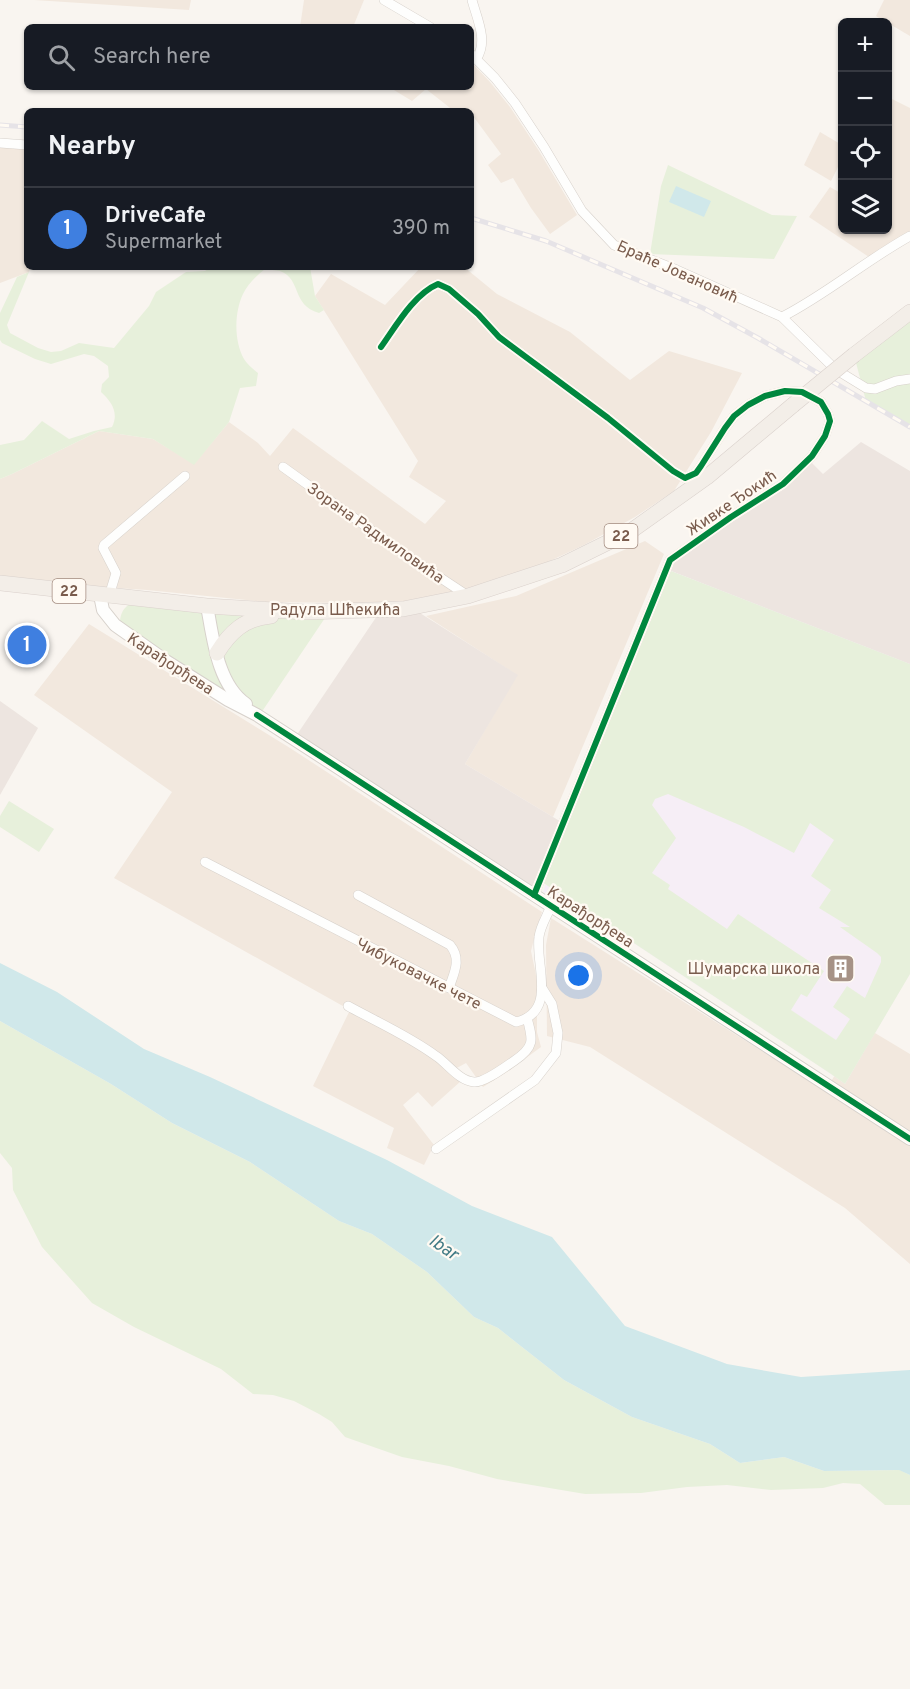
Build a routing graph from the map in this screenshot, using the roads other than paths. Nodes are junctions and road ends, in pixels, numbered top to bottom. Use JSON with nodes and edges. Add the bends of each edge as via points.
{"nodes":[{"id":1,"x":384,"y":0,"type":"edge"},
{"id":2,"x":472,"y":0,"type":"edge"},
{"id":3,"x":425,"y":24,"type":"edge"},
{"id":4,"x":474,"y":56,"type":"edge"},
{"id":5,"x":0,"y":143,"type":"edge"},
{"id":6,"x":24,"y":145,"type":"edge"},
{"id":7,"x":910,"y":236,"type":"edge"},
{"id":8,"x":910,"y":312,"type":"edge"},
{"id":9,"x":782,"y":318,"type":"junction"},
{"id":10,"x":381,"y":347,"type":"dead end"},
{"id":11,"x":910,"y":379,"type":"edge"},
{"id":12,"x":284,"y":467,"type":"dead end"},
{"id":13,"x":185,"y":476,"type":"dead end"},
{"id":14,"x":0,"y":583,"type":"edge"},
{"id":15,"x":468,"y":596,"type":"junction"},
{"id":16,"x":104,"y":600,"type":"junction"},
{"id":17,"x":207,"y":606,"type":"junction"},
{"id":18,"x":304,"y":612,"type":"junction"},
{"id":19,"x":217,"y":653,"type":"junction"},
{"id":20,"x":257,"y":715,"type":"junction"},
{"id":21,"x":205,"y":862,"type":"dead end"},
{"id":22,"x":358,"y":895,"type":"dead end"},
{"id":23,"x":534,"y":895,"type":"junction"},
{"id":24,"x":551,"y":906,"type":"junction"},
{"id":25,"x":449,"y":988,"type":"junction"},
{"id":26,"x":542,"y":988,"type":"junction"},
{"id":27,"x":348,"y":1006,"type":"dead end"},
{"id":28,"x":527,"y":1018,"type":"junction"},
{"id":29,"x":910,"y":1139,"type":"edge"},
{"id":30,"x":436,"y":1149,"type":"dead end"}],
"edges":[{"from":1,"to":3,"type":"street"},
{"from":2,"to":4,"type":"street","via":[[482,39],[481,51]]},
{"from":4,"to":9,"type":"street","name":"Браће Јовановић","via":[[515,103],[582,211],[614,245]]},
{"from":5,"to":6,"type":"street"},
{"from":7,"to":9,"type":"street"},
{"from":8,"to":15,"type":"main road","name":"Радула Шћекића","number":"22","bridge":true,"via":[[699,483],[631,531],[562,566]]},
{"from":9,"to":11,"type":"street","name":"Браће Јовановић","via":[[828,363],[861,386],[870,389]]},
{"from":10,"to":23,"type":"street","name":"Живке Ђокић","via":[[407,311],[428,288],[438,284],[478,314],[499,337],[685,478],[696,473],[730,421],[765,396],[802,392],[821,402],[830,421],[812,456],[783,484],[670,560]]},
{"from":12,"to":15,"type":"street","name":"Зорана Радмиловића"},
{"from":13,"to":16,"type":"street","via":[[104,545],[116,573]]},
{"from":14,"to":16,"type":"main road","name":"Радула Шћекића","number":"22"},
{"from":15,"to":18,"type":"main road","name":"Радула Шћекића","number":"22","via":[[403,609]]},
{"from":16,"to":17,"type":"main road","name":"Радула Шћекића","number":"22"},
{"from":16,"to":20,"type":"street","name":"Карађорђева","via":[[115,625]]},
{"from":17,"to":18,"type":"main road","name":"Радула Шћекића","number":"22"},
{"from":17,"to":19,"type":"street","name":"Карађорђева"},
{"from":18,"to":19,"type":"main road","via":[[251,620],[235,630]]},
{"from":19,"to":20,"type":"street","name":"Карађорђева","via":[[229,687]]},
{"from":20,"to":23,"type":"street","name":"Карађорђева"},
{"from":21,"to":25,"type":"street","name":"Чибуковачке чете"},
{"from":22,"to":25,"type":"street","via":[[450,945],[457,964]]},
{"from":23,"to":24,"type":"street","name":"Карађорђева"},
{"from":24,"to":26,"type":"street","via":[[538,937]]},
{"from":24,"to":29,"type":"street","name":"Карађорђева"},
{"from":25,"to":28,"type":"street","name":"Чибуковачке чете","via":[[516,1022]]},
{"from":26,"to":28,"type":"street","via":[[535,1010]]},
{"from":26,"to":30,"type":"street","via":[[552,1004],[558,1033],[556,1053],[535,1080]]},
{"from":27,"to":28,"type":"street","via":[[435,1054],[461,1077],[473,1082],[483,1080],[528,1049],[532,1039]]}]}
